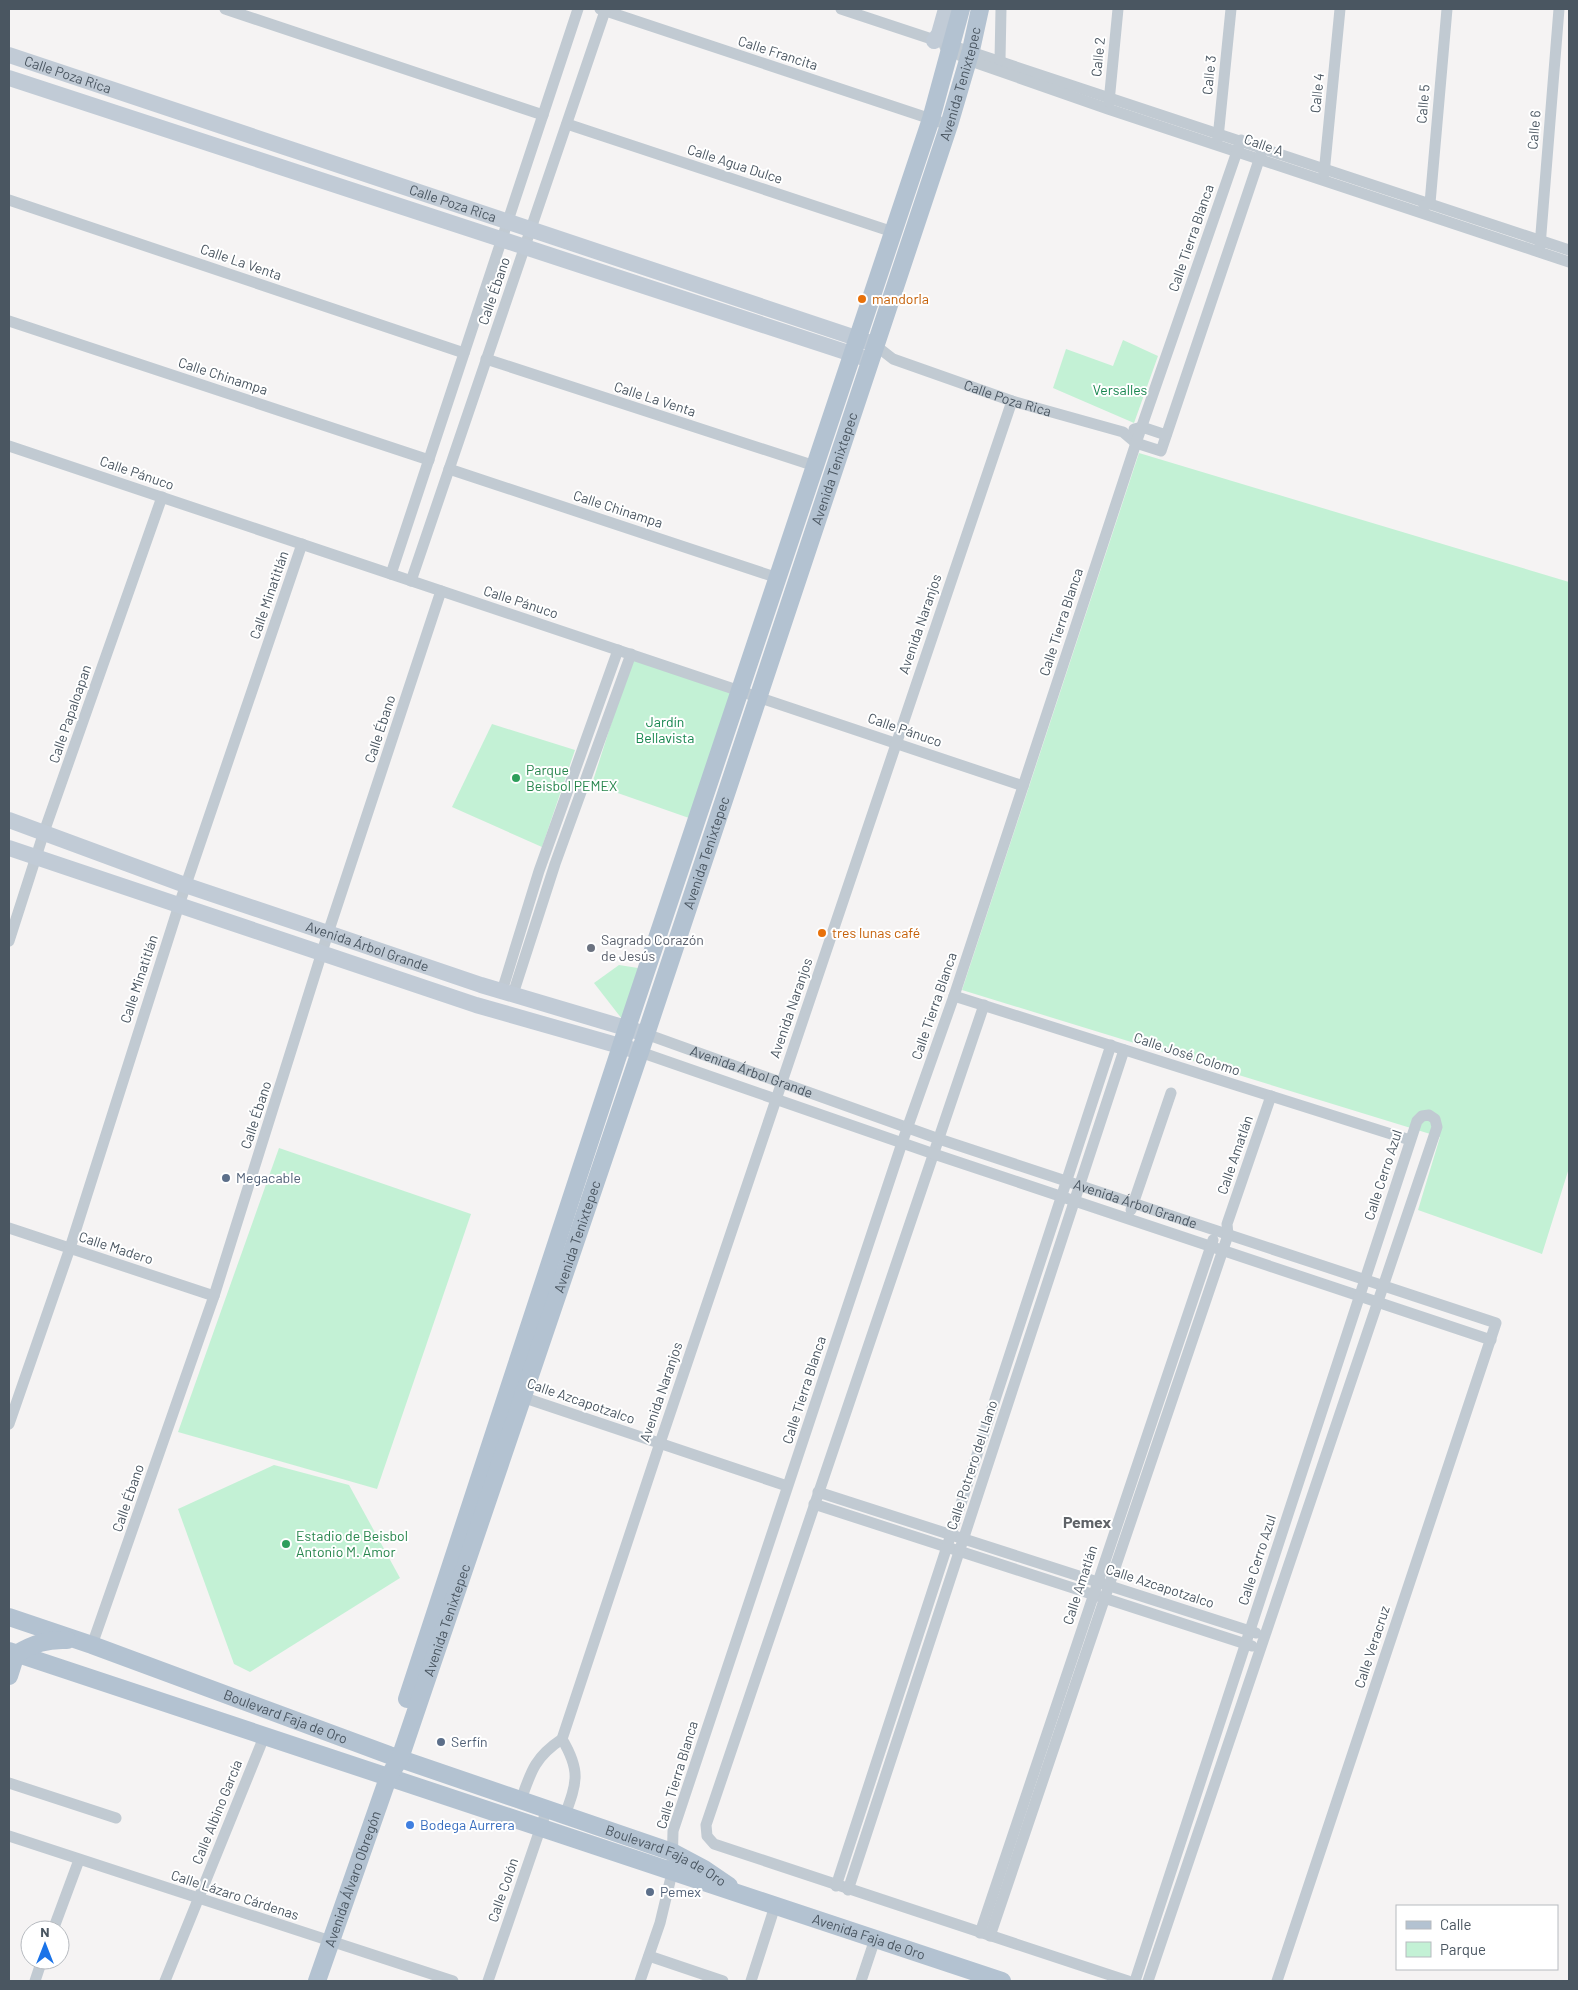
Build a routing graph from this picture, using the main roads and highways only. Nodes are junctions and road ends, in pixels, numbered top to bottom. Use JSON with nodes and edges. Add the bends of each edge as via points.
{"nodes":[{"id":1,"x":961,"y":9,"type":"edge"},
{"id":2,"x":980,"y":9,"type":"edge"},
{"id":3,"x":565,"y":1215,"type":"junction"},
{"id":4,"x":582,"y":1220,"type":"junction"},
{"id":5,"x":515,"y":1394,"type":"junction"},
{"id":6,"x":9,"y":1617,"type":"edge"},
{"id":7,"x":92,"y":1645,"type":"junction"},
{"id":8,"x":12,"y":1653,"type":"edge"},
{"id":9,"x":9,"y":1676,"type":"edge"},
{"id":10,"x":394,"y":1757,"type":"junction"},
{"id":11,"x":385,"y":1777,"type":"junction"},
{"id":12,"x":736,"y":1894,"type":"junction"},
{"id":13,"x":317,"y":1981,"type":"edge"},
{"id":14,"x":1002,"y":1981,"type":"edge"}],
"edges":[{"from":1,"to":3,"type":"main road","name":"Avenida Tenixtepec","via":[[944,45],[932,119]]},
{"from":2,"to":4,"type":"main road","name":"Avenida Tenixtepec","via":[[949,125]]},
{"from":3,"to":4,"type":"main road"},
{"from":3,"to":5,"type":"main road","name":"Avenida Tenixtepec"},
{"from":4,"to":5,"type":"main road","name":"Avenida Tenixtepec"},
{"from":5,"to":10,"type":"main road","name":"Avenida Tenixtepec"},
{"from":6,"to":7,"type":"main road","name":"Boulevard Faja de Oro"},
{"from":7,"to":8,"type":"main road","via":[[53,1639]]},
{"from":7,"to":10,"type":"main road","name":"Boulevard Faja de Oro"},
{"from":8,"to":9,"type":"main road"},
{"from":8,"to":11,"type":"main road","name":"Boulevard Faja de Oro"},
{"from":10,"to":11,"type":"main road","name":"Avenida Tenixtepec"},
{"from":10,"to":12,"type":"main road","name":"Boulevard Faja de Oro","via":[[672,1852],[724,1881]]},
{"from":11,"to":12,"type":"main road","name":"Boulevard Faja de Oro"},
{"from":11,"to":13,"type":"main road","name":"Avenida Álvaro Obregón"},
{"from":12,"to":14,"type":"main road","name":"Avenida Faja de Oro"}]}
